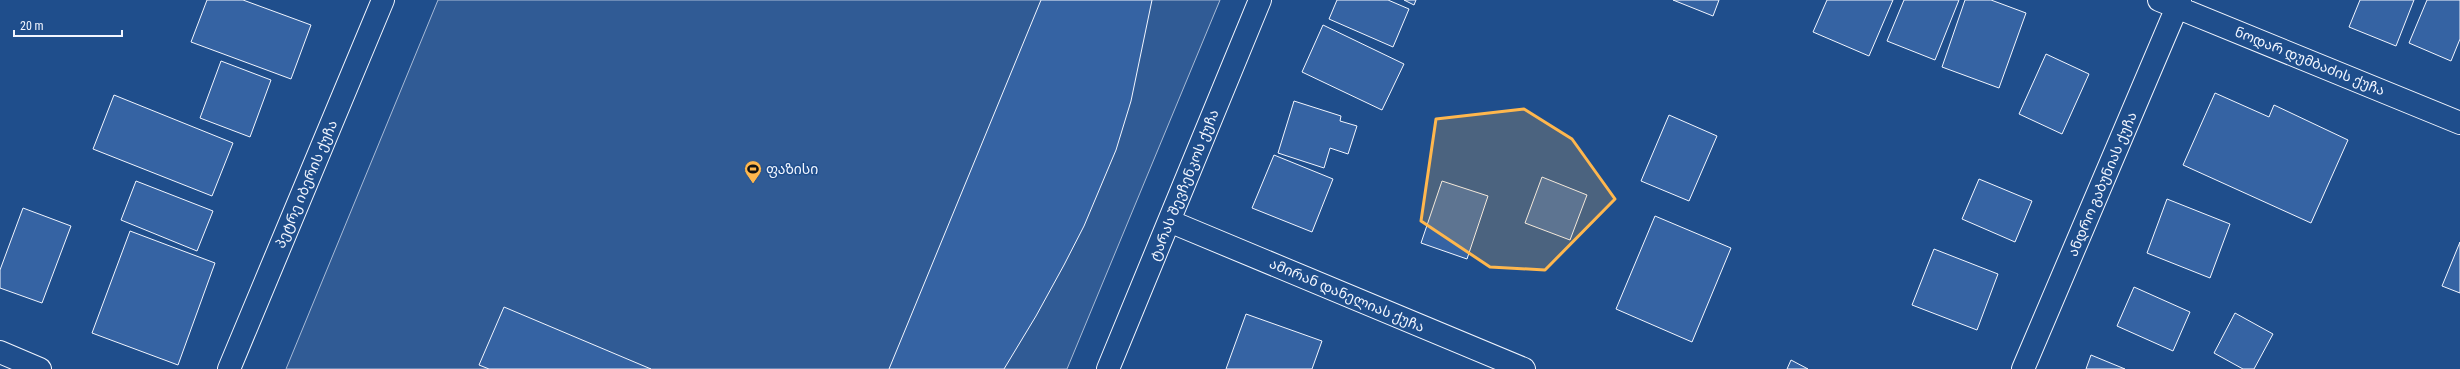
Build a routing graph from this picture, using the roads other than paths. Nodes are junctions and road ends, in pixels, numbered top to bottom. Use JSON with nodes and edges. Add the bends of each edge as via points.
{"nodes":[{"id":1,"x":383,"y":0,"type":"edge"},
{"id":2,"x":1260,"y":0,"type":"edge"},
{"id":3,"x":2172,"y":2,"type":"edge"},
{"id":4,"x":2460,"y":123,"type":"edge"},
{"id":5,"x":1169,"y":221,"type":"junction"},
{"id":6,"x":0,"y":352,"type":"edge"},
{"id":7,"x":40,"y":369,"type":"edge"},
{"id":8,"x":229,"y":369,"type":"edge"},
{"id":9,"x":1108,"y":369,"type":"edge"},
{"id":10,"x":1524,"y":369,"type":"edge"},
{"id":11,"x":2023,"y":369,"type":"edge"}],
"edges":[{"from":1,"to":8,"type":"street","name":"პეტრე იბერის ქუჩა"},
{"from":2,"to":5,"type":"street","name":"ტარას შევჩენკოს ქუჩა"},
{"from":3,"to":4,"type":"street","name":"ნოდარ დუმბაძის ქუჩა"},
{"from":3,"to":11,"type":"street","name":"ანდრო გაბუნიას ქუჩა"},
{"from":5,"to":9,"type":"street","name":"ტარას შევჩენკოს ქუჩა"},
{"from":5,"to":10,"type":"street","name":"ამირან დანელიას ქუჩა"},
{"from":6,"to":7,"type":"street"}]}
